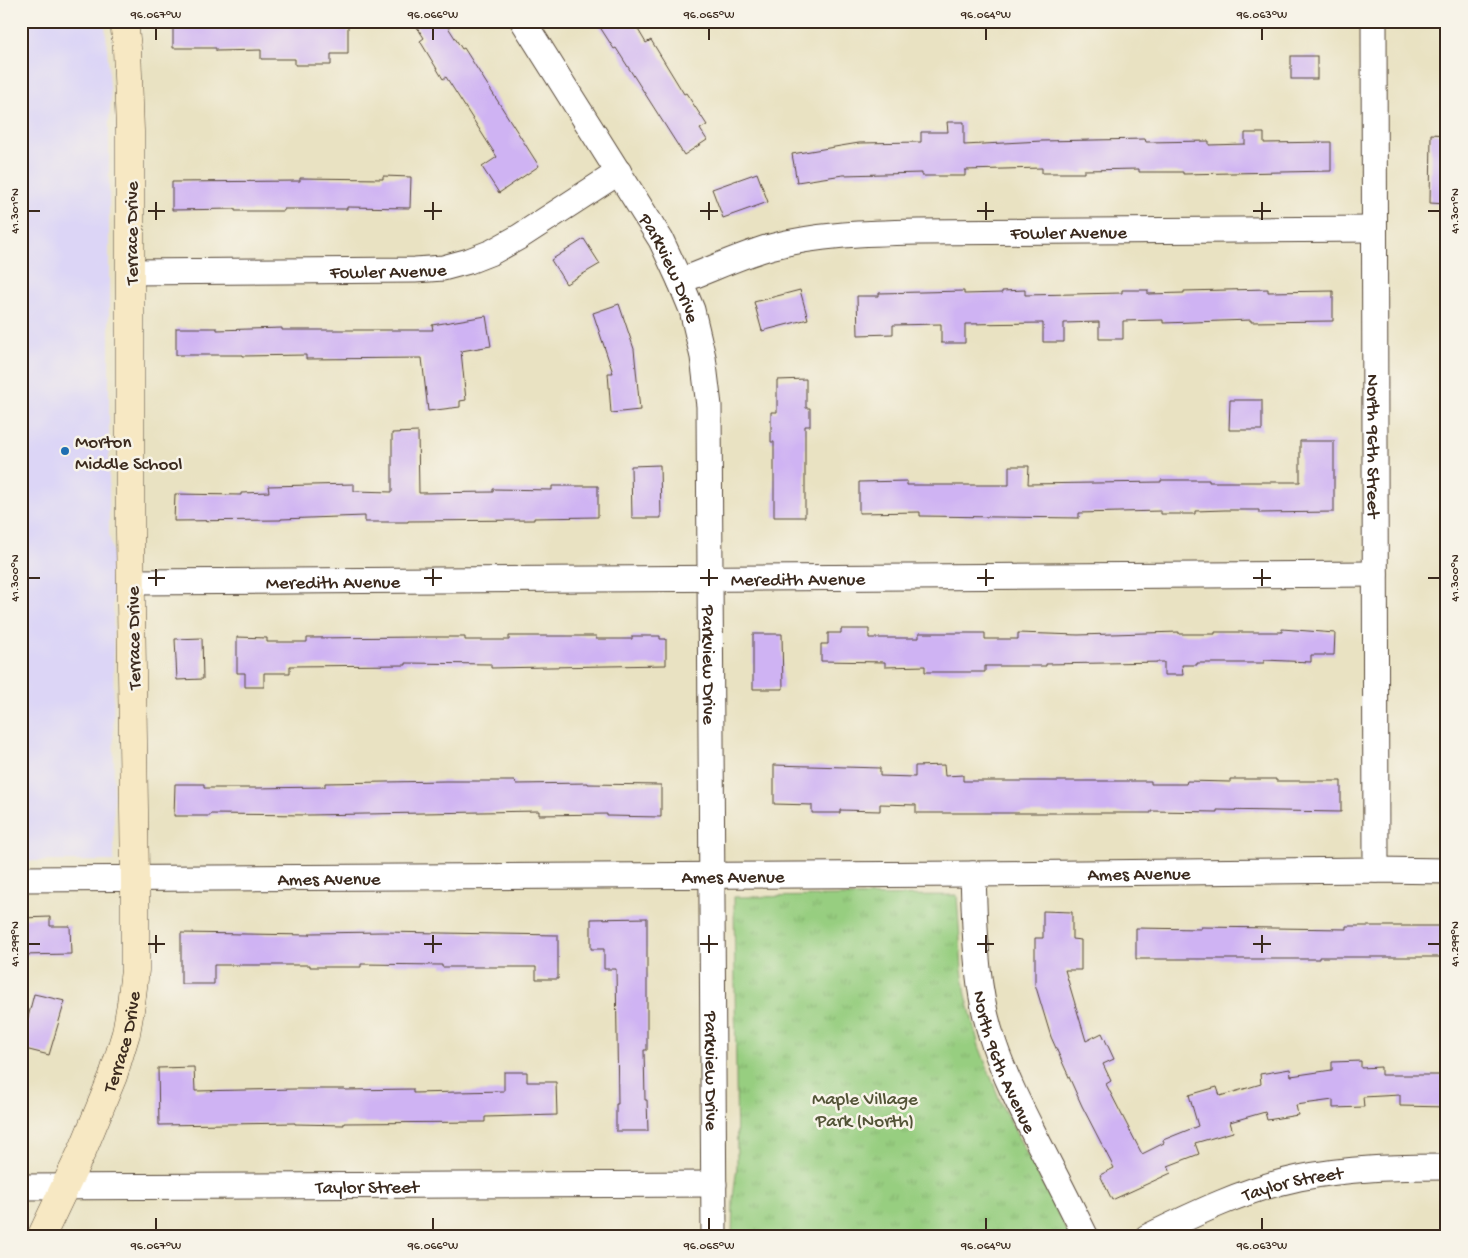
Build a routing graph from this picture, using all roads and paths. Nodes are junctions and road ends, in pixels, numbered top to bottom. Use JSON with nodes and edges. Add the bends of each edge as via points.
{"nodes":[{"id":1,"x":124,"y":21,"type":"edge"},
{"id":2,"x":523,"y":21,"type":"edge"},
{"id":3,"x":1374,"y":21,"type":"edge"},
{"id":4,"x":619,"y":172,"type":"junction"},
{"id":5,"x":1374,"y":229,"type":"junction"},
{"id":6,"x":130,"y":272,"type":"junction"},
{"id":7,"x":680,"y":282,"type":"junction"},
{"id":8,"x":1375,"y":574,"type":"junction"},
{"id":9,"x":710,"y":579,"type":"junction"},
{"id":10,"x":132,"y":582,"type":"junction"},
{"id":11,"x":1376,"y":870,"type":"junction"},
{"id":12,"x":1447,"y":871,"type":"edge"},
{"id":13,"x":973,"y":874,"type":"junction"},
{"id":14,"x":713,"y":875,"type":"junction"},
{"id":15,"x":21,"y":879,"type":"edge"},
{"id":16,"x":135,"y":879,"type":"junction"},
{"id":17,"x":1447,"y":1167,"type":"edge"},
{"id":18,"x":714,"y":1184,"type":"junction"},
{"id":19,"x":66,"y":1186,"type":"junction"},
{"id":20,"x":21,"y":1187,"type":"edge"},
{"id":21,"x":41,"y":1237,"type":"edge"},
{"id":22,"x":714,"y":1237,"type":"edge"},
{"id":23,"x":1086,"y":1237,"type":"edge"},
{"id":24,"x":1147,"y":1237,"type":"edge"}],
"edges":[{"from":1,"to":6,"type":"street","name":"Terrace Drive","via":[[129,100]]},
{"from":2,"to":4,"type":"street","name":"Parkview Drive"},
{"from":3,"to":5,"type":"street","name":"North 96th Street"},
{"from":4,"to":6,"type":"street","name":"Fowler Avenue","via":[[492,252],[443,268]]},
{"from":4,"to":7,"type":"street","name":"Parkview Drive","via":[[661,240]]},
{"from":5,"to":7,"type":"street","name":"Fowler Avenue","via":[[850,234],[770,247]]},
{"from":5,"to":8,"type":"street","name":"North 96th Street"},
{"from":6,"to":10,"type":"street","name":"Terrace Drive"},
{"from":7,"to":9,"type":"street","name":"Parkview Drive","via":[[692,310],[704,357],[709,406]]},
{"from":8,"to":9,"type":"street","name":"Meredith Avenue"},
{"from":8,"to":11,"type":"street","name":"North 96th Street"},
{"from":9,"to":10,"type":"street","name":"Meredith Avenue"},
{"from":9,"to":14,"type":"street","name":"Parkview Drive"},
{"from":10,"to":16,"type":"street","name":"Terrace Drive"},
{"from":11,"to":12,"type":"street","name":"Ames Avenue"},
{"from":11,"to":13,"type":"street","name":"Ames Avenue"},
{"from":13,"to":14,"type":"street","name":"Ames Avenue"},
{"from":13,"to":23,"type":"street","name":"North 96th Avenue","via":[[978,967],[994,1044],[1017,1099]]},
{"from":14,"to":16,"type":"street","name":"Ames Avenue"},
{"from":14,"to":18,"type":"street","name":"Parkview Drive"},
{"from":15,"to":16,"type":"street","name":"Ames Avenue"},
{"from":16,"to":19,"type":"street","name":"Terrace Drive","via":[[135,970],[126,1033],[113,1076]]},
{"from":17,"to":24,"type":"street","name":"Taylor Street","via":[[1356,1169],[1299,1178],[1246,1192]]},
{"from":18,"to":19,"type":"street","name":"Taylor Street"},
{"from":18,"to":22,"type":"street","name":"Parkview Drive"},
{"from":19,"to":20,"type":"street","name":"Taylor Street"},
{"from":19,"to":21,"type":"street","name":"Terrace Drive"}]}
